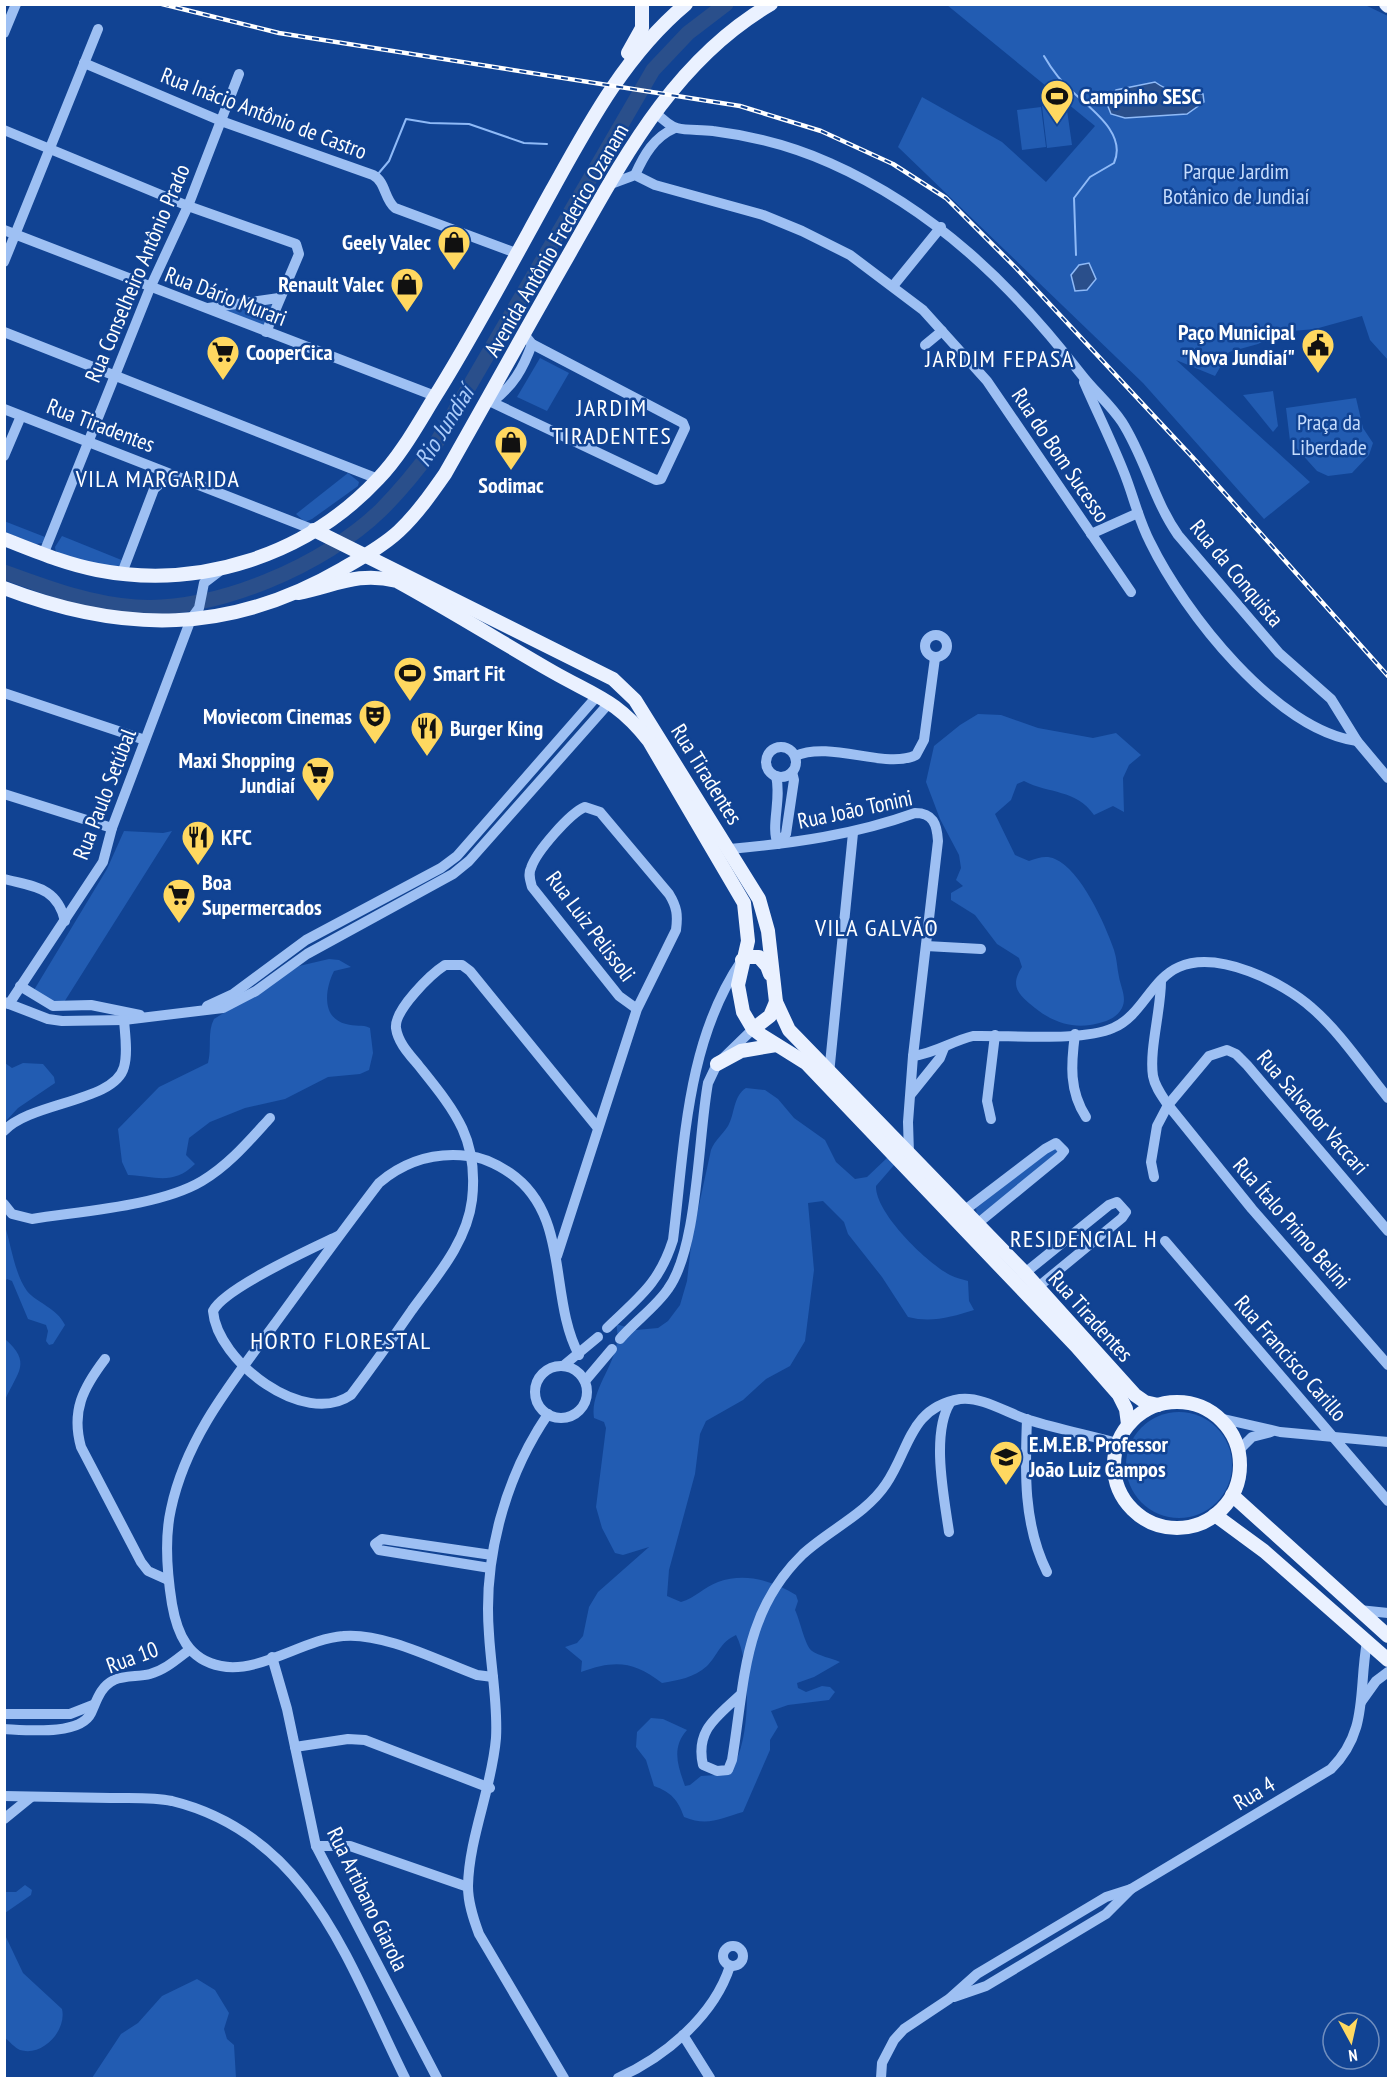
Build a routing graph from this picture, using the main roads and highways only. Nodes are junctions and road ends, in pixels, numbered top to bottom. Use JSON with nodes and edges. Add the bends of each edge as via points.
{"nodes":[{"id":1,"x":642,"y":4,"type":"edge"},
{"id":2,"x":686,"y":4,"type":"edge"},
{"id":3,"x":771,"y":4,"type":"edge"},
{"id":4,"x":625,"y":68,"type":"junction"},
{"id":5,"x":321,"y":532,"type":"junction"},
{"id":6,"x":4,"y":539,"type":"edge"},
{"id":7,"x":362,"y":552,"type":"junction"},
{"id":8,"x":4,"y":588,"type":"edge"},
{"id":9,"x":298,"y":593,"type":"junction"},
{"id":10,"x":585,"y":665,"type":"junction"},
{"id":11,"x":553,"y":672,"type":"junction"},
{"id":12,"x":613,"y":679,"type":"junction"},
{"id":13,"x":612,"y":699,"type":"junction"},
{"id":14,"x":636,"y":700,"type":"junction"},
{"id":15,"x":742,"y":960,"type":"junction"},
{"id":16,"x":771,"y":978,"type":"junction"},
{"id":17,"x":776,"y":1002,"type":"junction"},
{"id":18,"x":753,"y":1029,"type":"junction"},
{"id":19,"x":776,"y":1045,"type":"junction"},
{"id":20,"x":717,"y":1064,"type":"road end"},
{"id":21,"x":1158,"y":1405,"type":"junction"},
{"id":22,"x":1128,"y":1424,"type":"junction"},
{"id":23,"x":1232,"y":1496,"type":"junction"},
{"id":24,"x":1215,"y":1515,"type":"junction"},
{"id":25,"x":1389,"y":1636,"type":"edge"},
{"id":26,"x":1389,"y":1660,"type":"edge"}],
"edges":[{"from":1,"to":4,"type":"main road","via":[[642,28],[627,55]]},
{"from":2,"to":4,"type":"main road","name":"Avenida Antônio Frederico Ozanam"},
{"from":3,"to":7,"type":"main road","name":"Avenida Antônio Frederico Ozanam","via":[[705,54],[655,112],[608,185],[528,339],[445,474],[398,532]]},
{"from":4,"to":5,"type":"main road","name":"Avenida Antônio Frederico Ozanam","via":[[400,452],[378,479]]},
{"from":5,"to":6,"type":"main road","name":"Avenida Antônio Frederico Ozanam","via":[[262,558],[221,570],[181,575],[96,570]]},
{"from":5,"to":7,"type":"main road","name":"Rua Tiradentes"},
{"from":7,"to":9,"type":"main road","name":"Avenida Antônio Frederico Ozanam"},
{"from":7,"to":10,"type":"main road","name":"Rua Tiradentes"},
{"from":8,"to":9,"type":"main road","name":"Avenida Antônio Frederico Ozanam","via":[[96,616],[159,622],[266,605]]},
{"from":9,"to":11,"type":"main road","name":"Rua Tiradentes","via":[[364,576],[397,581]]},
{"from":10,"to":11,"type":"main road","via":[[588,676],[581,681]]},
{"from":10,"to":12,"type":"main road","name":"Rua Tiradentes"},
{"from":11,"to":13,"type":"main road","name":"Rua Tiradentes"},
{"from":12,"to":13,"type":"main road"},
{"from":12,"to":14,"type":"main road","name":"Rua Tiradentes"},
{"from":13,"to":14,"type":"main road"},
{"from":13,"to":15,"type":"main road","name":"Rua Tiradentes","via":[[649,741],[740,892],[749,927]]},
{"from":14,"to":16,"type":"main road","name":"Rua Tiradentes","via":[[755,892],[764,913]]},
{"from":15,"to":16,"type":"main road","via":[[759,957]]},
{"from":15,"to":18,"type":"main road","name":"Rua Tiradentes","via":[[739,996]]},
{"from":16,"to":17,"type":"main road","name":"Rua Tiradentes"},
{"from":17,"to":18,"type":"main road","via":[[770,1016]]},
{"from":17,"to":21,"type":"main road","name":"Rua Tiradentes","via":[[789,1030],[829,1074],[1025,1273],[1134,1395]]},
{"from":18,"to":19,"type":"main road","name":"Rua Tiradentes"},
{"from":19,"to":20,"type":"main road","via":[[741,1051]]},
{"from":19,"to":22,"type":"main road","name":"Rua Tiradentes","via":[[806,1063],[1076,1346],[1119,1395]]},
{"from":21,"to":22,"type":"main road"},
{"from":21,"to":23,"type":"main road","via":[[1190,1404],[1219,1418],[1238,1451],[1239,1474]]},
{"from":22,"to":24,"type":"main road","via":[[1117,1443],[1113,1463],[1116,1483],[1125,1502],[1157,1526],[1197,1525]]},
{"from":23,"to":24,"type":"main road"},
{"from":23,"to":25,"type":"main road"},
{"from":24,"to":26,"type":"main road","via":[[1264,1551]]}]}
